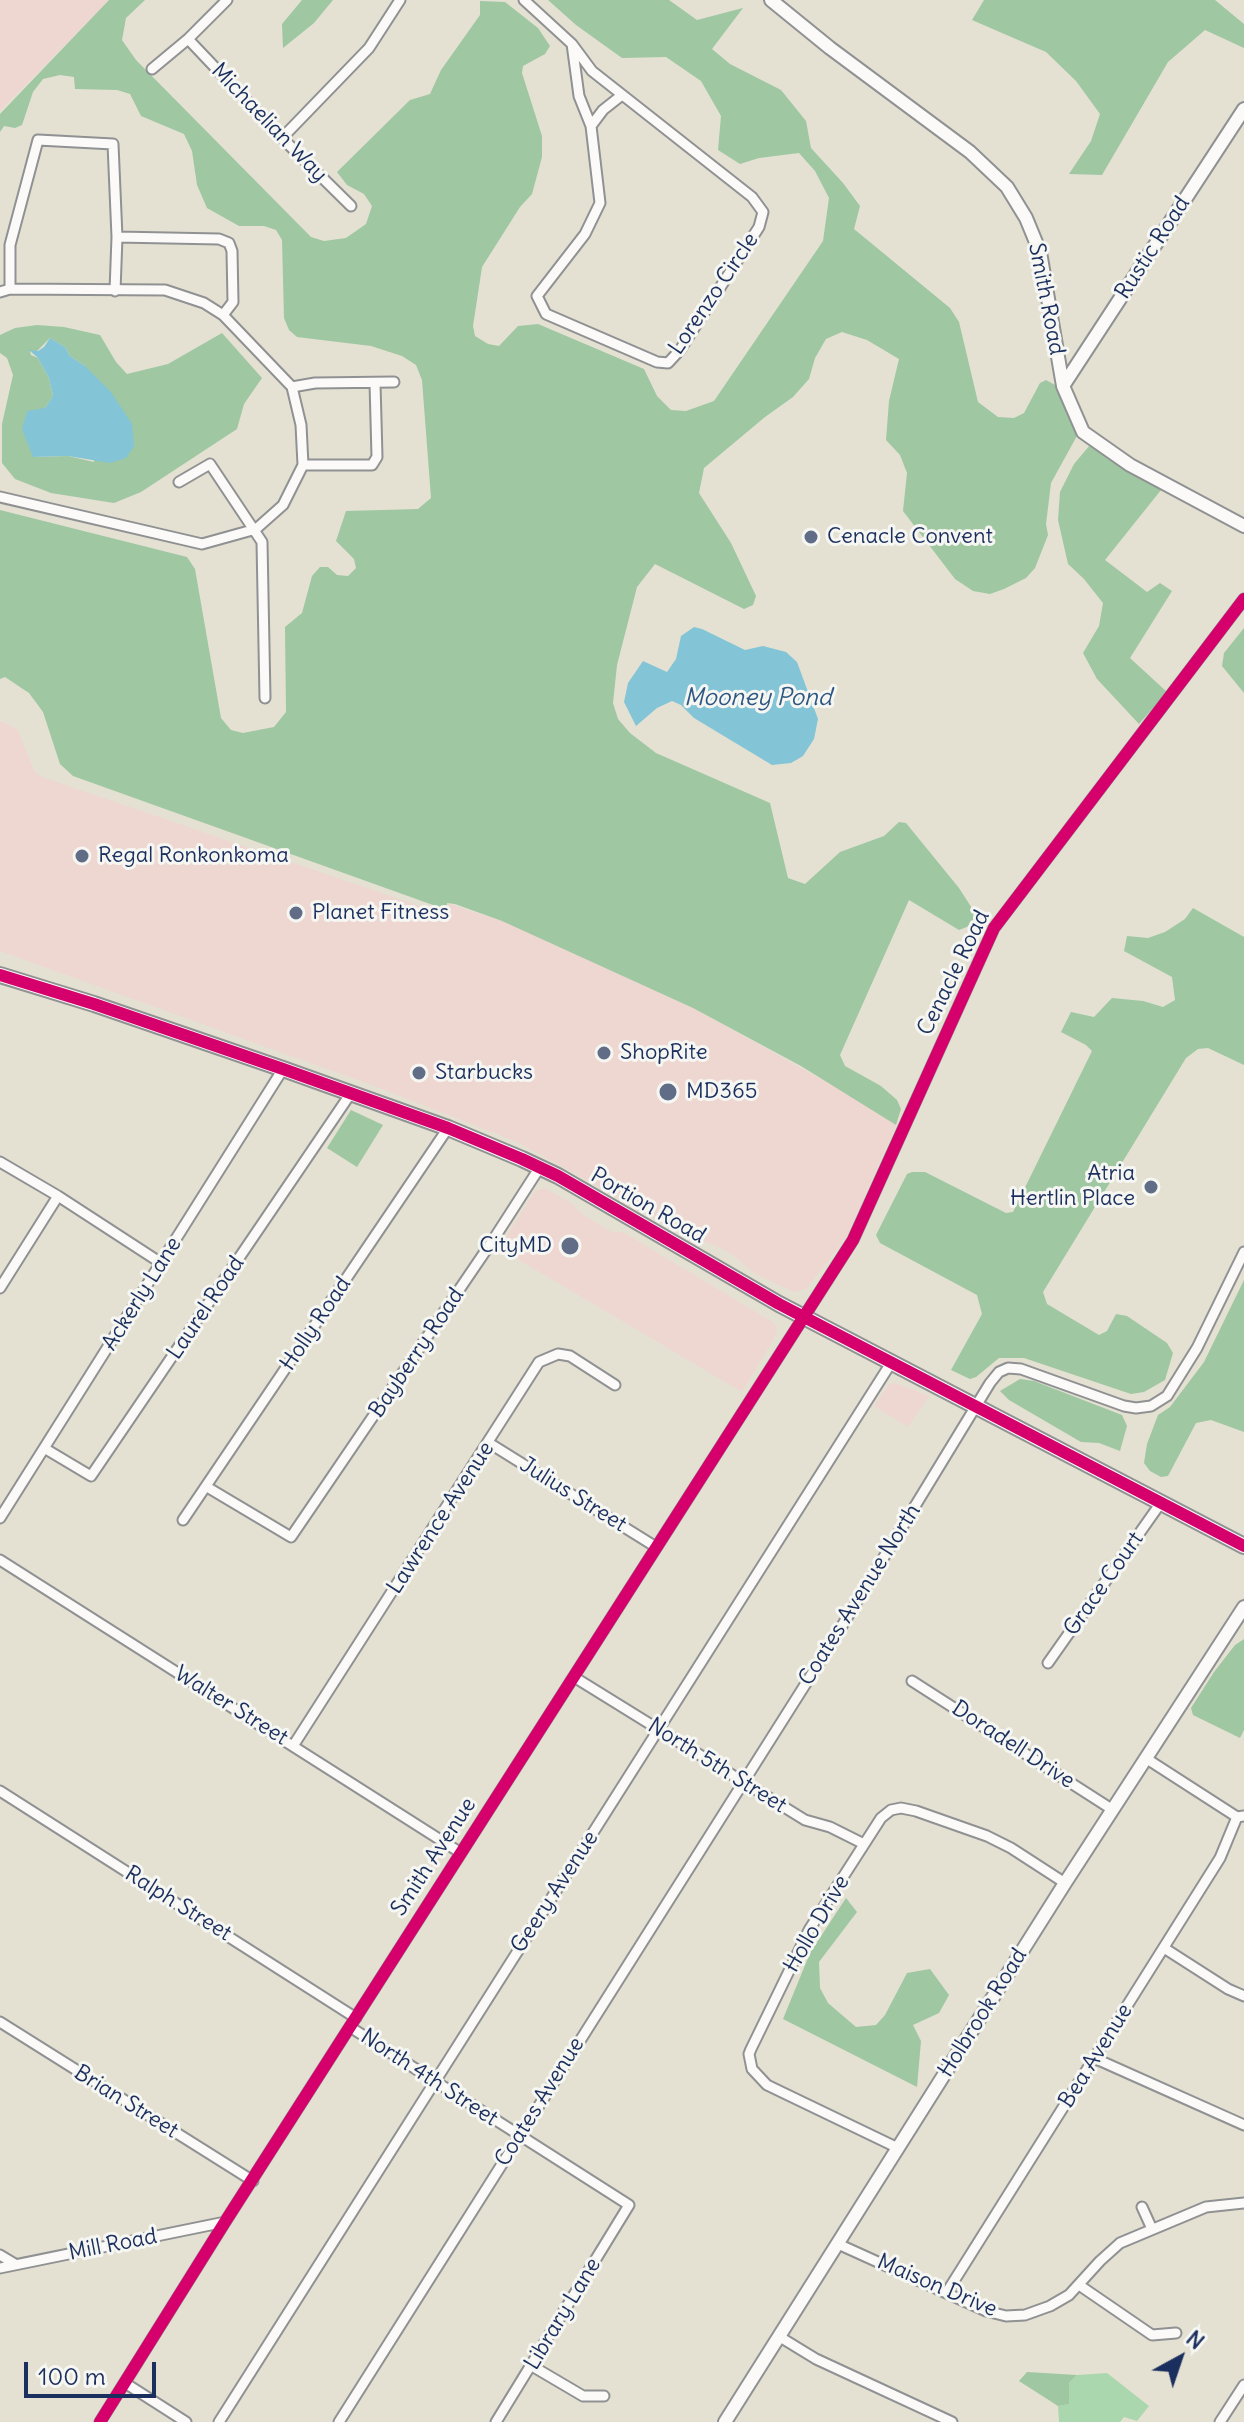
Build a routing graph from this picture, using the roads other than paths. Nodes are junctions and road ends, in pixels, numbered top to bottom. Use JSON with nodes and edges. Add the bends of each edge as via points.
{"nodes":[{"id":1,"x":227,"y":0,"type":"edge"},
{"id":2,"x":400,"y":0,"type":"edge"},
{"id":3,"x":524,"y":0,"type":"edge"},
{"id":4,"x":771,"y":0,"type":"edge"},
{"id":5,"x":188,"y":39,"type":"junction"},
{"id":6,"x":572,"y":44,"type":"junction"},
{"id":7,"x":152,"y":69,"type":"dead end"},
{"id":8,"x":622,"y":95,"type":"junction"},
{"id":9,"x":1244,"y":109,"type":"edge"},
{"id":10,"x":591,"y":126,"type":"junction"},
{"id":11,"x":282,"y":138,"type":"junction"},
{"id":12,"x":351,"y":206,"type":"dead end"},
{"id":13,"x":117,"y":237,"type":"junction"},
{"id":14,"x":5,"y":290,"type":"edge"},
{"id":15,"x":115,"y":291,"type":"junction"},
{"id":16,"x":223,"y":315,"type":"junction"},
{"id":17,"x":394,"y":382,"type":"dead end"},
{"id":18,"x":375,"y":383,"type":"junction"},
{"id":19,"x":1063,"y":386,"type":"junction"},
{"id":20,"x":292,"y":387,"type":"junction"},
{"id":21,"x":303,"y":465,"type":"junction"},
{"id":22,"x":179,"y":482,"type":"dead end"},
{"id":23,"x":0,"y":497,"type":"edge"},
{"id":24,"x":1244,"y":526,"type":"edge"},
{"id":25,"x":256,"y":529,"type":"junction"},
{"id":26,"x":1244,"y":599,"type":"edge"},
{"id":27,"x":265,"y":698,"type":"dead end"},
{"id":28,"x":0,"y":975,"type":"edge"},
{"id":29,"x":283,"y":1069,"type":"junction"},
{"id":30,"x":351,"y":1093,"type":"junction"},
{"id":31,"x":448,"y":1128,"type":"junction"},
{"id":32,"x":0,"y":1162,"type":"edge"},
{"id":33,"x":540,"y":1167,"type":"junction"},
{"id":34,"x":58,"y":1196,"type":"junction"},
{"id":35,"x":1244,"y":1252,"type":"edge"},
{"id":36,"x":161,"y":1263,"type":"junction"},
{"id":37,"x":0,"y":1288,"type":"edge"},
{"id":38,"x":806,"y":1317,"type":"junction"},
{"id":39,"x":891,"y":1363,"type":"junction"},
{"id":40,"x":615,"y":1385,"type":"dead end"},
{"id":41,"x":976,"y":1406,"type":"junction"},
{"id":42,"x":489,"y":1443,"type":"junction"},
{"id":43,"x":44,"y":1448,"type":"junction"},
{"id":44,"x":207,"y":1487,"type":"junction"},
{"id":45,"x":1160,"y":1504,"type":"junction"},
{"id":46,"x":0,"y":1518,"type":"edge"},
{"id":47,"x":183,"y":1520,"type":"dead end"},
{"id":48,"x":1244,"y":1546,"type":"edge"},
{"id":49,"x":656,"y":1547,"type":"junction"},
{"id":50,"x":0,"y":1560,"type":"edge"},
{"id":51,"x":1244,"y":1607,"type":"edge"},
{"id":52,"x":1048,"y":1663,"type":"dead end"},
{"id":53,"x":574,"y":1677,"type":"junction"},
{"id":54,"x":912,"y":1681,"type":"dead end"},
{"id":55,"x":659,"y":1730,"type":"junction"},
{"id":56,"x":293,"y":1746,"type":"junction"},
{"id":57,"x":1147,"y":1759,"type":"junction"},
{"id":58,"x":742,"y":1783,"type":"junction"},
{"id":59,"x":0,"y":1791,"type":"edge"},
{"id":60,"x":1113,"y":1810,"type":"junction"},
{"id":61,"x":1241,"y":1816,"type":"edge"},
{"id":62,"x":864,"y":1844,"type":"junction"},
{"id":63,"x":461,"y":1853,"type":"junction"},
{"id":64,"x":1065,"y":1883,"type":"junction"},
{"id":65,"x":1164,"y":1948,"type":"junction"},
{"id":66,"x":1244,"y":1996,"type":"edge"},
{"id":67,"x":0,"y":2022,"type":"edge"},
{"id":68,"x":353,"y":2022,"type":"junction"},
{"id":69,"x":1094,"y":2058,"type":"junction"},
{"id":70,"x":433,"y":2081,"type":"junction"},
{"id":71,"x":1244,"y":2125,"type":"edge"},
{"id":72,"x":518,"y":2136,"type":"junction"},
{"id":73,"x":898,"y":2148,"type":"junction"},
{"id":74,"x":253,"y":2181,"type":"junction"},
{"id":75,"x":1244,"y":2203,"type":"edge"},
{"id":76,"x":629,"y":2205,"type":"joint"},
{"id":77,"x":1142,"y":2207,"type":"dead end"},
{"id":78,"x":225,"y":2222,"type":"junction"},
{"id":79,"x":1152,"y":2229,"type":"junction"},
{"id":80,"x":838,"y":2244,"type":"junction"},
{"id":81,"x":0,"y":2255,"type":"edge"},
{"id":82,"x":15,"y":2264,"type":"junction"},
{"id":83,"x":0,"y":2268,"type":"edge"},
{"id":84,"x":1079,"y":2285,"type":"junction"},
{"id":85,"x":947,"y":2292,"type":"junction"},
{"id":86,"x":1176,"y":2333,"type":"dead end"},
{"id":87,"x":780,"y":2337,"type":"junction"},
{"id":88,"x":532,"y":2366,"type":"junction"},
{"id":89,"x":125,"y":2383,"type":"junction"},
{"id":90,"x":1244,"y":2385,"type":"edge"},
{"id":91,"x":604,"y":2396,"type":"dead end"},
{"id":92,"x":100,"y":2422,"type":"edge"},
{"id":93,"x":186,"y":2422,"type":"edge"},
{"id":94,"x":219,"y":2422,"type":"edge"},
{"id":95,"x":339,"y":2422,"type":"edge"},
{"id":96,"x":496,"y":2422,"type":"edge"},
{"id":97,"x":725,"y":2422,"type":"edge"},
{"id":98,"x":952,"y":2422,"type":"edge"},
{"id":99,"x":1220,"y":2422,"type":"edge"}],
"edges":[{"from":1,"to":5,"type":"street"},
{"from":2,"to":11,"type":"street","via":[[369,48]]},
{"from":3,"to":6,"type":"street","name":"Lorenzo Circle"},
{"from":4,"to":19,"type":"street","name":"Smith Road","via":[[970,152],[1007,187],[1040,252]]},
{"from":5,"to":7,"type":"street"},
{"from":5,"to":11,"type":"street","name":"Michaelian Way"},
{"from":6,"to":8,"type":"street","name":"Lorenzo Circle","via":[[592,71]]},
{"from":6,"to":10,"type":"street","name":"Lorenzo Circle","via":[[579,96]]},
{"from":8,"to":10,"type":"street"},
{"from":8,"to":10,"type":"street","name":"Lorenzo Circle","via":[[752,197],[763,212],[759,227],[668,363],[546,314],[537,296],[585,234],[600,203]]},
{"from":9,"to":19,"type":"street","name":"Rustic Road"},
{"from":11,"to":12,"type":"street","name":"Michaelian Way"},
{"from":13,"to":14,"type":"street","via":[[113,144],[38,140],[10,245]]},
{"from":13,"to":15,"type":"street"},
{"from":13,"to":16,"type":"street","via":[[229,243],[233,302]]},
{"from":14,"to":15,"type":"street"},
{"from":15,"to":16,"type":"street","via":[[184,294]]},
{"from":16,"to":20,"type":"street"},
{"from":17,"to":18,"type":"street"},
{"from":18,"to":20,"type":"street"},
{"from":18,"to":21,"type":"street","via":[[377,457],[372,465]]},
{"from":19,"to":24,"type":"street","name":"Smith Road","via":[[1083,432],[1130,465]]},
{"from":20,"to":21,"type":"street"},
{"from":21,"to":25,"type":"street","via":[[283,505]]},
{"from":22,"to":25,"type":"street","via":[[210,464]]},
{"from":23,"to":25,"type":"street","via":[[202,544]]},
{"from":25,"to":27,"type":"street","via":[[262,542]]},
{"from":26,"to":38,"type":"street","name":"Cenacle Road","via":[[994,928],[853,1240]]},
{"from":28,"to":29,"type":"main road","name":"Portion Road"},
{"from":29,"to":30,"type":"main road","name":"Portion Road"},
{"from":29,"to":36,"type":"street","name":"Ackerly Lane"},
{"from":30,"to":31,"type":"main road","name":"Portion Road"},
{"from":30,"to":43,"type":"street","name":"Laurel Road","via":[[91,1476]]},
{"from":31,"to":33,"type":"main road","name":"Portion Road"},
{"from":31,"to":44,"type":"street","name":"Holly Road"},
{"from":32,"to":34,"type":"street"},
{"from":33,"to":38,"type":"main road","name":"Portion Road"},
{"from":33,"to":44,"type":"street","name":"Bayberry Road","via":[[291,1537]]},
{"from":34,"to":36,"type":"street"},
{"from":34,"to":37,"type":"street"},
{"from":35,"to":41,"type":"street","via":[[1197,1348],[1167,1396],[1151,1406],[1124,1406],[1008,1368],[999,1372]]},
{"from":36,"to":43,"type":"street","name":"Ackerly Lane"},
{"from":38,"to":39,"type":"main road","name":"Portion Road"},
{"from":38,"to":49,"type":"street","name":"Smith Avenue"},
{"from":39,"to":41,"type":"main road","name":"Portion Road"},
{"from":39,"to":55,"type":"street","name":"Geery Avenue"},
{"from":40,"to":42,"type":"street","name":"Lawrence Avenue","via":[[578,1359],[548,1356],[539,1362]]},
{"from":41,"to":45,"type":"main road","name":"Portion Road"},
{"from":41,"to":58,"type":"street","name":"Coates Avenue North"},
{"from":42,"to":49,"type":"street","name":"Julius Street"},
{"from":42,"to":56,"type":"street","name":"Lawrence Avenue"},
{"from":43,"to":46,"type":"street","name":"Ackerly Lane"},
{"from":44,"to":47,"type":"street","name":"Holly Road"},
{"from":45,"to":48,"type":"main road","name":"Portion Road"},
{"from":45,"to":52,"type":"street","name":"Grace Court"},
{"from":49,"to":53,"type":"street","name":"Smith Avenue"},
{"from":50,"to":56,"type":"street","name":"Walter Street"},
{"from":51,"to":57,"type":"street","name":"Holbrook Road"},
{"from":53,"to":55,"type":"street","name":"North 5th Street"},
{"from":53,"to":63,"type":"street","name":"Smith Avenue"},
{"from":54,"to":60,"type":"street","name":"Doradell Drive"},
{"from":55,"to":58,"type":"street","name":"North 5th Street"},
{"from":55,"to":70,"type":"street","name":"Geery Avenue"},
{"from":56,"to":63,"type":"street","name":"Walter Street"},
{"from":57,"to":60,"type":"street","name":"Holbrook Road"},
{"from":57,"to":61,"type":"street"},
{"from":58,"to":62,"type":"street","name":"North 5th Street","via":[[805,1820]]},
{"from":58,"to":72,"type":"street","name":"Coates Avenue"},
{"from":59,"to":68,"type":"street","name":"Ralph Street"},
{"from":60,"to":64,"type":"street","name":"Holbrook Road"},
{"from":61,"to":65,"type":"street","name":"Bea Avenue"},
{"from":62,"to":64,"type":"street","name":"Hollo Drive","via":[[881,1818],[901,1808],[998,1841]]},
{"from":62,"to":73,"type":"street","name":"Hollo Drive","via":[[809,1930],[749,2059],[767,2085]]},
{"from":63,"to":68,"type":"street","name":"Smith Avenue"},
{"from":64,"to":73,"type":"street","name":"Holbrook Road"},
{"from":65,"to":66,"type":"street"},
{"from":65,"to":69,"type":"street","name":"Bea Avenue"},
{"from":67,"to":74,"type":"street","name":"Brian Street"},
{"from":68,"to":70,"type":"street","name":"North 4th Street"},
{"from":68,"to":74,"type":"street","name":"Smith Avenue"},
{"from":69,"to":71,"type":"street"},
{"from":69,"to":85,"type":"street","name":"Bea Avenue"},
{"from":70,"to":72,"type":"street","name":"North 4th Street"},
{"from":70,"to":94,"type":"street","name":"Geery Avenue"},
{"from":72,"to":76,"type":"street","name":"North 4th Street"},
{"from":72,"to":95,"type":"street","name":"Coates Avenue"},
{"from":73,"to":80,"type":"street","name":"Holbrook Road"},
{"from":74,"to":78,"type":"street","name":"Smith Avenue"},
{"from":75,"to":79,"type":"street","name":"Maison Drive","via":[[1214,2205]]},
{"from":76,"to":88,"type":"street","name":"Library Lane"},
{"from":77,"to":79,"type":"street"},
{"from":78,"to":82,"type":"street","name":"Mill Road"},
{"from":78,"to":89,"type":"street","name":"Smith Avenue"},
{"from":79,"to":84,"type":"street","name":"Maison Drive","via":[[1120,2243]]},
{"from":80,"to":85,"type":"street","name":"Maison Drive"},
{"from":80,"to":87,"type":"street","name":"Holbrook Road"},
{"from":81,"to":82,"type":"street"},
{"from":82,"to":83,"type":"street","name":"Mill Road"},
{"from":84,"to":85,"type":"street","name":"Maison Drive","via":[[1050,2306],[1016,2316],[986,2311]]},
{"from":84,"to":86,"type":"street","via":[[1152,2335]]},
{"from":87,"to":97,"type":"street","name":"Holbrook Road"},
{"from":87,"to":98,"type":"street"},
{"from":88,"to":91,"type":"street","via":[[583,2396]]},
{"from":88,"to":96,"type":"street","name":"Library Lane"},
{"from":89,"to":92,"type":"street","name":"Smith Avenue"},
{"from":89,"to":93,"type":"street"},
{"from":90,"to":99,"type":"street"}]}
